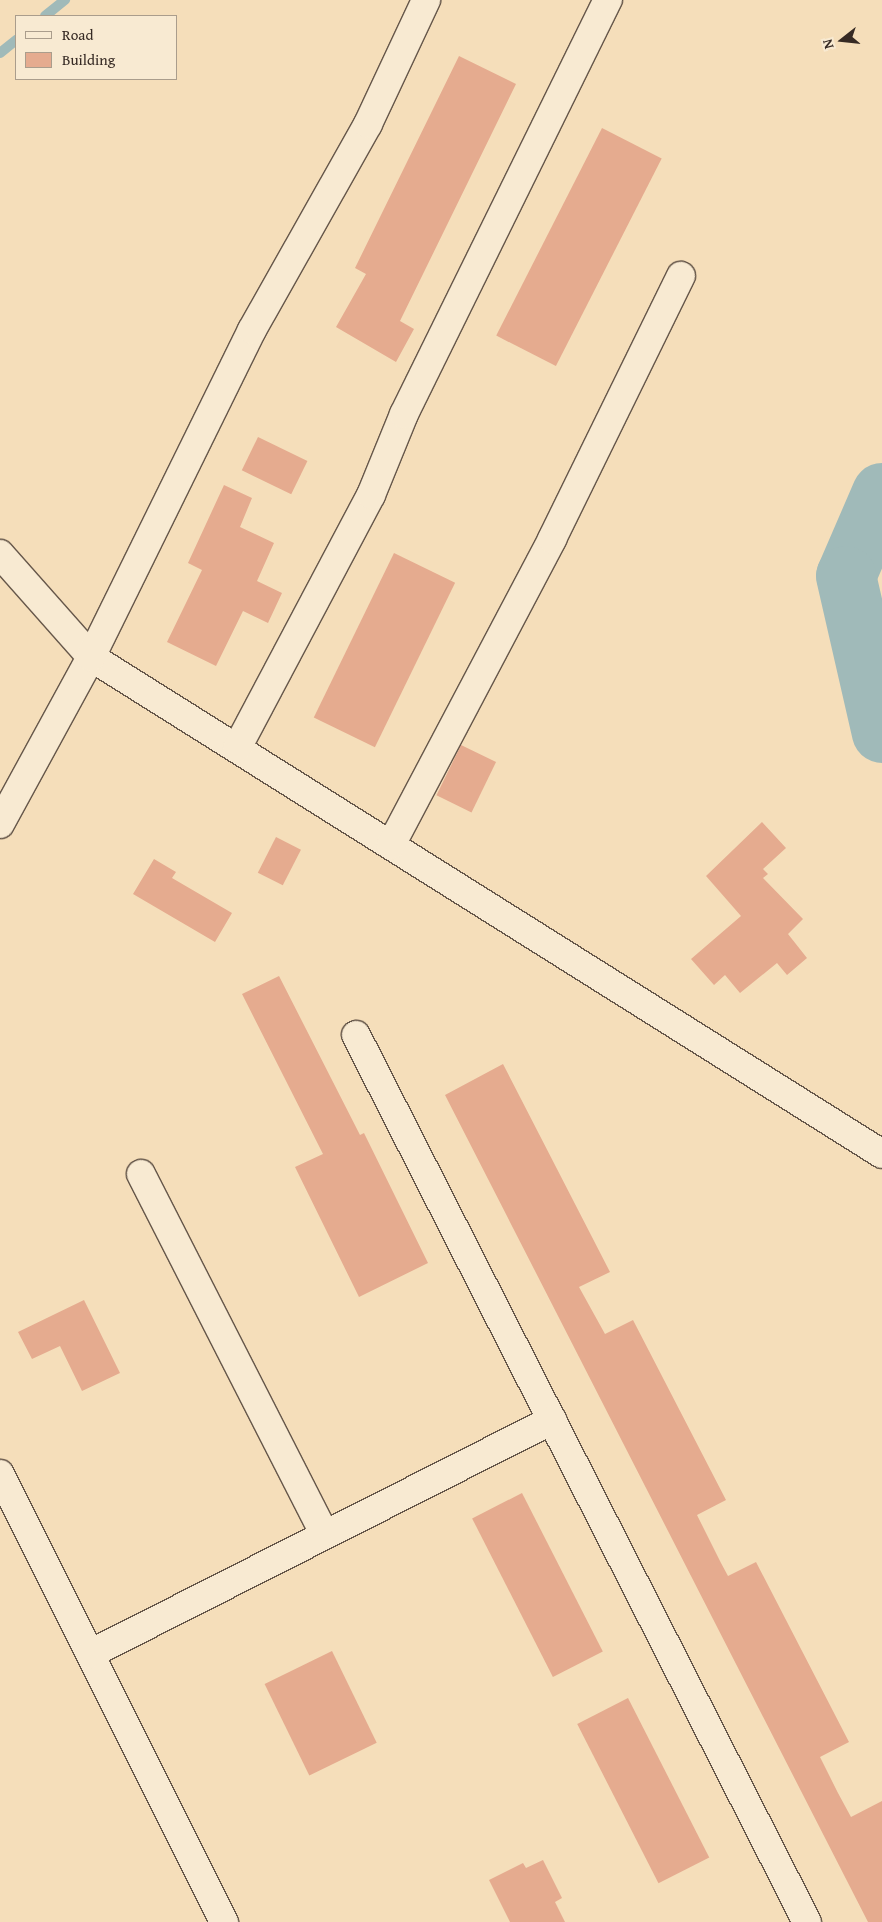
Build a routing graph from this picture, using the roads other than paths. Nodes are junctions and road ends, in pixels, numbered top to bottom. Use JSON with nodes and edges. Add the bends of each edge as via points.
{"nodes":[{"id":1,"x":426,"y":0,"type":"edge"},
{"id":2,"x":608,"y":0,"type":"edge"},
{"id":3,"x":680,"y":276,"type":"dead end"},
{"id":4,"x":0,"y":554,"type":"edge"},
{"id":5,"x":92,"y":658,"type":"junction"},
{"id":6,"x":237,"y":748,"type":"junction"},
{"id":7,"x":0,"y":824,"type":"edge"},
{"id":8,"x":391,"y":846,"type":"junction"},
{"id":9,"x":356,"y":1035,"type":"dead end"},
{"id":10,"x":882,"y":1154,"type":"edge"},
{"id":11,"x":141,"y":1174,"type":"dead end"},
{"id":12,"x":552,"y":1420,"type":"junction"},
{"id":13,"x":0,"y":1474,"type":"edge"},
{"id":14,"x":324,"y":1533,"type":"junction"},
{"id":15,"x":90,"y":1654,"type":"junction"},
{"id":16,"x":224,"y":1922,"type":"edge"},
{"id":17,"x":807,"y":1922,"type":"edge"}],
"edges":[{"from":1,"to":5,"type":"street","via":[[368,124],[252,330]]},
{"from":2,"to":6,"type":"street","via":[[404,414],[371,495]]},
{"from":3,"to":8,"type":"street","via":[[552,538]]},
{"from":4,"to":5,"type":"street"},
{"from":5,"to":6,"type":"street"},
{"from":5,"to":7,"type":"street"},
{"from":6,"to":8,"type":"street"},
{"from":8,"to":10,"type":"street"},
{"from":9,"to":12,"type":"street"},
{"from":11,"to":14,"type":"street"},
{"from":12,"to":14,"type":"street"},
{"from":12,"to":17,"type":"street"},
{"from":13,"to":15,"type":"street"},
{"from":14,"to":15,"type":"street"},
{"from":15,"to":16,"type":"street"}]}
